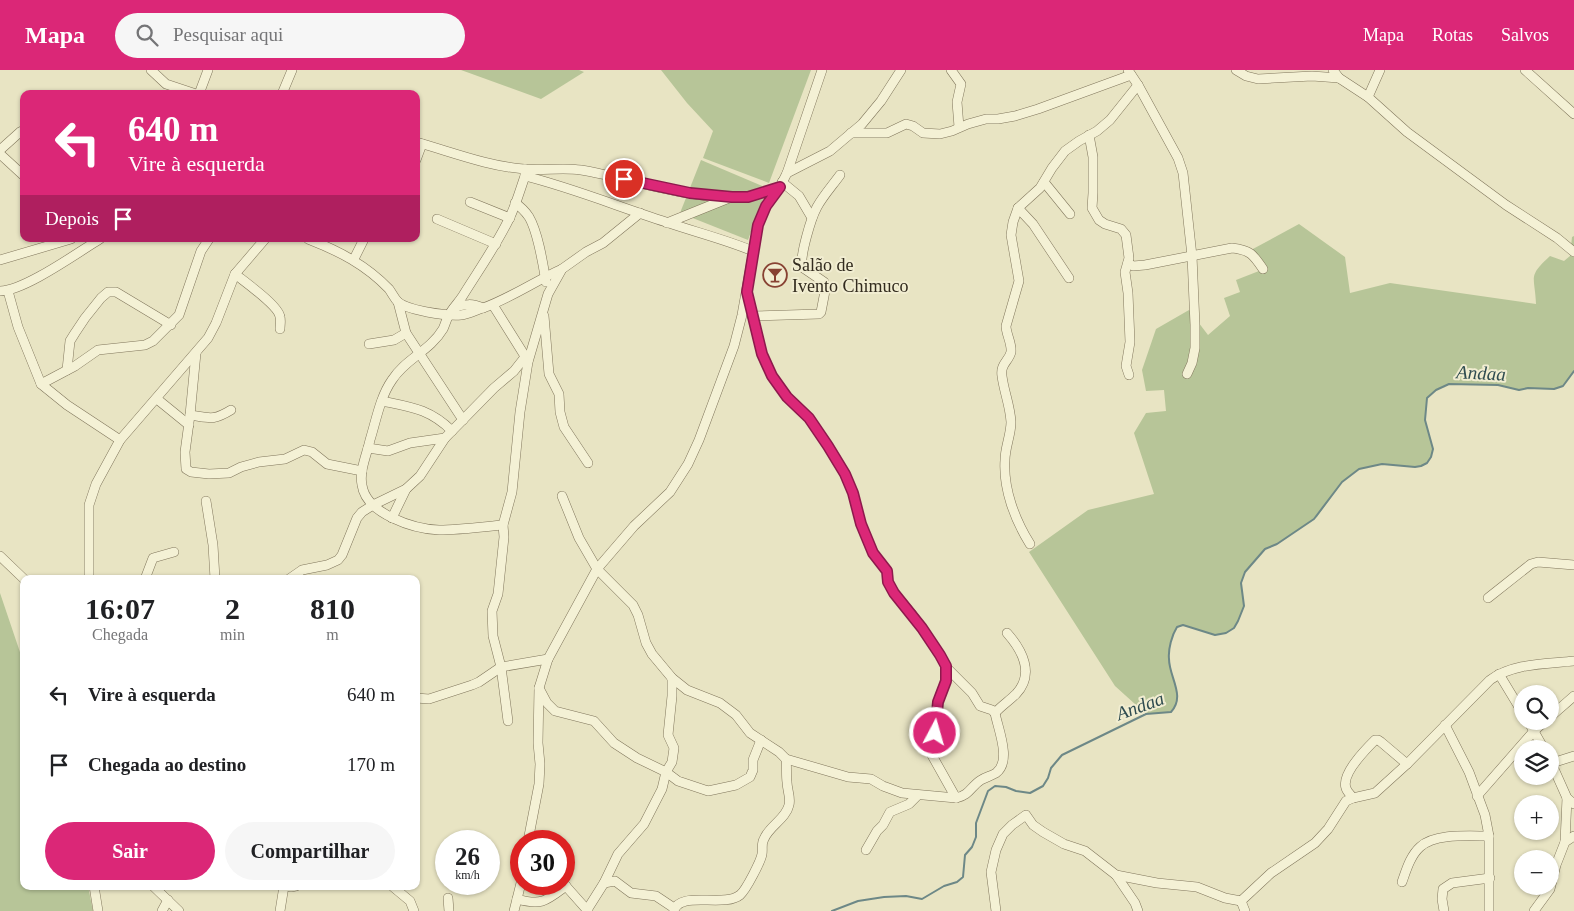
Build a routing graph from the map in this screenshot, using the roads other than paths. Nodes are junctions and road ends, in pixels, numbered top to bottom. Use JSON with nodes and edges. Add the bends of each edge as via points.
{"nodes":[{"id":1,"x":151,"y":70,"type":"edge"},
{"id":2,"x":208,"y":70,"type":"edge"},
{"id":3,"x":292,"y":70,"type":"edge"},
{"id":4,"x":822,"y":70,"type":"edge"},
{"id":5,"x":901,"y":70,"type":"edge"},
{"id":6,"x":951,"y":70,"type":"edge"},
{"id":7,"x":1236,"y":70,"type":"edge"},
{"id":8,"x":1333,"y":70,"type":"edge"},
{"id":9,"x":1380,"y":70,"type":"edge"},
{"id":10,"x":1526,"y":70,"type":"edge"},
{"id":11,"x":1130,"y":72,"type":"edge"},
{"id":12,"x":1340,"y":78,"type":"junction"},
{"id":13,"x":1138,"y":85,"type":"junction"},
{"id":14,"x":185,"y":90,"type":"edge"},
{"id":15,"x":200,"y":90,"type":"edge"},
{"id":16,"x":284,"y":90,"type":"edge"},
{"id":17,"x":1368,"y":97,"type":"junction"},
{"id":18,"x":1574,"y":114,"type":"edge"},
{"id":19,"x":959,"y":127,"type":"junction"},
{"id":20,"x":20,"y":132,"type":"edge"},
{"id":21,"x":851,"y":133,"type":"junction"},
{"id":22,"x":1089,"y":135,"type":"junction"},
{"id":23,"x":420,"y":143,"type":"edge"},
{"id":24,"x":0,"y":150,"type":"edge"},
{"id":25,"x":0,"y":154,"type":"edge"},
{"id":26,"x":20,"y":172,"type":"edge"},
{"id":27,"x":525,"y":173,"type":"junction"},
{"id":28,"x":787,"y":173,"type":"junction"},
{"id":29,"x":840,"y":175,"type":"dead end"},
{"id":30,"x":1044,"y":182,"type":"junction"},
{"id":31,"x":781,"y":185,"type":"junction"},
{"id":32,"x":732,"y":197,"type":"junction"},
{"id":33,"x":470,"y":202,"type":"dead end"},
{"id":34,"x":515,"y":203,"type":"junction"},
{"id":35,"x":1018,"y":208,"type":"junction"},
{"id":36,"x":640,"y":214,"type":"junction"},
{"id":37,"x":1070,"y":214,"type":"dead end"},
{"id":38,"x":510,"y":218,"type":"junction"},
{"id":39,"x":812,"y":218,"type":"junction"},
{"id":40,"x":437,"y":219,"type":"dead end"},
{"id":41,"x":667,"y":223,"type":"junction"},
{"id":42,"x":61,"y":242,"type":"edge"},
{"id":43,"x":95,"y":242,"type":"edge"},
{"id":44,"x":207,"y":242,"type":"edge"},
{"id":45,"x":262,"y":242,"type":"edge"},
{"id":46,"x":315,"y":242,"type":"edge"},
{"id":47,"x":362,"y":242,"type":"edge"},
{"id":48,"x":496,"y":244,"type":"junction"},
{"id":49,"x":752,"y":251,"type":"junction"},
{"id":50,"x":1574,"y":252,"type":"edge"},
{"id":51,"x":1192,"y":256,"type":"junction"},
{"id":52,"x":354,"y":259,"type":"junction"},
{"id":53,"x":0,"y":260,"type":"edge"},
{"id":54,"x":1128,"y":263,"type":"junction"},
{"id":55,"x":562,"y":269,"type":"junction"},
{"id":56,"x":1263,"y":269,"type":"dead end"},
{"id":57,"x":235,"y":274,"type":"junction"},
{"id":58,"x":545,"y":276,"type":"junction"},
{"id":59,"x":1069,"y":278,"type":"dead end"},
{"id":60,"x":4,"y":291,"type":"edge"},
{"id":61,"x":747,"y":292,"type":"junction"},
{"id":62,"x":548,"y":294,"type":"junction"},
{"id":63,"x":398,"y":302,"type":"junction"},
{"id":64,"x":493,"y":305,"type":"junction"},
{"id":65,"x":543,"y":308,"type":"junction"},
{"id":66,"x":452,"y":311,"type":"junction"},
{"id":67,"x":752,"y":316,"type":"junction"},
{"id":68,"x":171,"y":325,"type":"junction"},
{"id":69,"x":280,"y":329,"type":"dead end"},
{"id":70,"x":406,"y":333,"type":"junction"},
{"id":71,"x":368,"y":344,"type":"dead end"},
{"id":72,"x":196,"y":353,"type":"junction"},
{"id":73,"x":418,"y":354,"type":"junction"},
{"id":74,"x":527,"y":359,"type":"junction"},
{"id":75,"x":67,"y":370,"type":"junction"},
{"id":76,"x":1187,"y":374,"type":"dead end"},
{"id":77,"x":1128,"y":375,"type":"dead end"},
{"id":78,"x":41,"y":384,"type":"junction"},
{"id":79,"x":157,"y":399,"type":"junction"},
{"id":80,"x":382,"y":401,"type":"junction"},
{"id":81,"x":231,"y":410,"type":"dead end"},
{"id":82,"x":189,"y":420,"type":"junction"},
{"id":83,"x":463,"y":420,"type":"junction"},
{"id":84,"x":449,"y":434,"type":"junction"},
{"id":85,"x":120,"y":440,"type":"junction"},
{"id":86,"x":368,"y":448,"type":"junction"},
{"id":87,"x":588,"y":463,"type":"dead end"},
{"id":88,"x":362,"y":471,"type":"junction"},
{"id":89,"x":406,"y":489,"type":"junction"},
{"id":90,"x":562,"y":496,"type":"dead end"},
{"id":91,"x":206,"y":501,"type":"dead end"},
{"id":92,"x":373,"y":505,"type":"junction"},
{"id":93,"x":392,"y":518,"type":"junction"},
{"id":94,"x":503,"y":525,"type":"junction"},
{"id":95,"x":1030,"y":544,"type":"dead end"},
{"id":96,"x":174,"y":552,"type":"dead end"},
{"id":97,"x":0,"y":556,"type":"edge"},
{"id":98,"x":1574,"y":565,"type":"edge"},
{"id":99,"x":598,"y":569,"type":"junction"},
{"id":100,"x":20,"y":575,"type":"edge"},
{"id":101,"x":89,"y":575,"type":"edge"},
{"id":102,"x":147,"y":575,"type":"edge"},
{"id":103,"x":215,"y":575,"type":"edge"},
{"id":104,"x":295,"y":575,"type":"edge"},
{"id":105,"x":1488,"y":598,"type":"dead end"},
{"id":106,"x":1007,"y":633,"type":"dead end"},
{"id":107,"x":548,"y":659,"type":"junction"},
{"id":108,"x":1574,"y":661,"type":"edge"},
{"id":109,"x":946,"y":666,"type":"junction"},
{"id":110,"x":501,"y":667,"type":"junction"},
{"id":111,"x":1499,"y":674,"type":"junction"},
{"id":112,"x":672,"y":678,"type":"junction"},
{"id":113,"x":539,"y":688,"type":"junction"},
{"id":114,"x":1574,"y":696,"type":"edge"},
{"id":115,"x":420,"y":698,"type":"edge"},
{"id":116,"x":1514,"y":699,"type":"edge"},
{"id":117,"x":1559,"y":709,"type":"edge"},
{"id":118,"x":995,"y":713,"type":"junction"},
{"id":119,"x":508,"y":721,"type":"dead end"},
{"id":120,"x":1445,"y":725,"type":"junction"},
{"id":121,"x":1534,"y":731,"type":"joint"},
{"id":122,"x":761,"y":740,"type":"junction"},
{"id":123,"x":1539,"y":740,"type":"edge"},
{"id":124,"x":1574,"y":756,"type":"edge"},
{"id":125,"x":786,"y":759,"type":"junction"},
{"id":126,"x":1559,"y":760,"type":"edge"},
{"id":127,"x":1407,"y":764,"type":"junction"},
{"id":128,"x":666,"y":772,"type":"junction"},
{"id":129,"x":1559,"y":778,"type":"edge"},
{"id":130,"x":918,"y":795,"type":"junction"},
{"id":131,"x":1477,"y":796,"type":"junction"},
{"id":132,"x":956,"y":798,"type":"junction"},
{"id":133,"x":1353,"y":798,"type":"junction"},
{"id":134,"x":1571,"y":801,"type":"edge"},
{"id":135,"x":531,"y":830,"type":"edge"},
{"id":136,"x":1489,"y":836,"type":"junction"},
{"id":137,"x":1574,"y":836,"type":"edge"},
{"id":138,"x":1565,"y":842,"type":"junction"},
{"id":139,"x":866,"y":850,"type":"dead end"},
{"id":140,"x":1116,"y":876,"type":"junction"},
{"id":141,"x":1490,"y":878,"type":"junction"},
{"id":142,"x":1402,"y":882,"type":"dead end"},
{"id":143,"x":604,"y":883,"type":"junction"},
{"id":144,"x":95,"y":890,"type":"edge"},
{"id":145,"x":158,"y":890,"type":"edge"},
{"id":146,"x":284,"y":890,"type":"edge"},
{"id":147,"x":397,"y":890,"type":"edge"},
{"id":148,"x":519,"y":895,"type":"edge"},
{"id":149,"x":551,"y":895,"type":"edge"},
{"id":150,"x":574,"y":895,"type":"edge"},
{"id":151,"x":448,"y":898,"type":"dead end"},
{"id":152,"x":518,"y":898,"type":"junction"},
{"id":153,"x":168,"y":900,"type":"junction"},
{"id":154,"x":1241,"y":901,"type":"junction"},
{"id":155,"x":674,"y":909,"type":"edge"},
{"id":156,"x":98,"y":911,"type":"edge"},
{"id":157,"x":162,"y":911,"type":"edge"},
{"id":158,"x":179,"y":911,"type":"edge"},
{"id":159,"x":280,"y":911,"type":"edge"},
{"id":160,"x":414,"y":911,"type":"edge"},
{"id":161,"x":449,"y":911,"type":"edge"},
{"id":162,"x":514,"y":911,"type":"edge"},
{"id":163,"x":588,"y":911,"type":"edge"},
{"id":164,"x":996,"y":911,"type":"edge"},
{"id":165,"x":1138,"y":911,"type":"edge"},
{"id":166,"x":1245,"y":911,"type":"edge"},
{"id":167,"x":1444,"y":911,"type":"edge"},
{"id":168,"x":1489,"y":911,"type":"edge"},
{"id":169,"x":1534,"y":911,"type":"edge"}],
"edges":[{"from":1,"to":14,"type":"street","via":[[166,84]]},
{"from":2,"to":15,"type":"street"},
{"from":3,"to":16,"type":"street"},
{"from":4,"to":28,"type":"street"},
{"from":5,"to":21,"type":"street","via":[[881,101]]},
{"from":6,"to":19,"type":"street","via":[[961,84],[957,102]]},
{"from":7,"to":12,"type":"street","via":[[1258,79]]},
{"from":8,"to":12,"type":"street"},
{"from":9,"to":17,"type":"street"},
{"from":10,"to":18,"type":"street"},
{"from":11,"to":13,"type":"street"},
{"from":11,"to":19,"type":"street","via":[[1038,109]]},
{"from":12,"to":17,"type":"street"},
{"from":13,"to":22,"type":"street","via":[[1110,120]]},
{"from":13,"to":51,"type":"street","via":[[1183,173]]},
{"from":17,"to":50,"type":"street","via":[[1407,132]]},
{"from":19,"to":21,"type":"street","via":[[952,132],[927,134],[906,124],[887,133]]},
{"from":20,"to":24,"type":"street"},
{"from":21,"to":28,"type":"street","via":[[830,151]]},
{"from":22,"to":30,"type":"street","via":[[1065,152]]},
{"from":22,"to":54,"type":"street","via":[[1093,157],[1092,208],[1099,220],[1121,228],[1126,235]]},
{"from":23,"to":27,"type":"street"},
{"from":25,"to":26,"type":"street"},
{"from":27,"to":32,"type":"street","via":[[579,170],[690,193]]},
{"from":27,"to":34,"type":"street"},
{"from":27,"to":36,"type":"street"},
{"from":28,"to":31,"type":"street"},
{"from":29,"to":39,"type":"street"},
{"from":30,"to":35,"type":"street"},
{"from":30,"to":37,"type":"street"},
{"from":31,"to":32,"type":"street","via":[[748,197]]},
{"from":31,"to":39,"type":"street","via":[[799,196]]},
{"from":31,"to":49,"type":"street","via":[[766,206]]},
{"from":32,"to":41,"type":"street"},
{"from":33,"to":38,"type":"street"},
{"from":34,"to":38,"type":"street"},
{"from":34,"to":58,"type":"street","via":[[530,219]]},
{"from":35,"to":59,"type":"street","via":[[1033,224]]},
{"from":35,"to":95,"type":"street","via":[[1011,235],[1019,281],[1006,326],[1011,350],[1002,370],[1011,425],[1004,460],[1012,505]]},
{"from":36,"to":41,"type":"street"},
{"from":36,"to":55,"type":"street"},
{"from":38,"to":48,"type":"street"},
{"from":39,"to":67,"type":"street","via":[[801,263],[824,282],[821,312]]},
{"from":40,"to":48,"type":"street"},
{"from":41,"to":49,"type":"street","via":[[731,241]]},
{"from":42,"to":53,"type":"street"},
{"from":43,"to":60,"type":"street","via":[[29,282]]},
{"from":44,"to":68,"type":"street","via":[[182,309]]},
{"from":45,"to":57,"type":"street"},
{"from":46,"to":52,"type":"street"},
{"from":47,"to":52,"type":"street"},
{"from":48,"to":66,"type":"street"},
{"from":49,"to":61,"type":"street"},
{"from":51,"to":54,"type":"street","via":[[1145,265]]},
{"from":51,"to":56,"type":"street","via":[[1232,248],[1243,250],[1256,257]]},
{"from":51,"to":76,"type":"street","via":[[1195,348]]},
{"from":52,"to":63,"type":"street","via":[[390,290]]},
{"from":54,"to":77,"type":"street"},
{"from":55,"to":58,"type":"street"},
{"from":55,"to":62,"type":"street"},
{"from":57,"to":69,"type":"street","via":[[276,309],[280,315]]},
{"from":57,"to":72,"type":"street","via":[[216,324]]},
{"from":58,"to":62,"type":"street"},
{"from":58,"to":64,"type":"street"},
{"from":60,"to":78,"type":"street"},
{"from":61,"to":67,"type":"street"},
{"from":61,"to":99,"type":"street","via":[[734,346],[688,464],[670,492],[634,526]]},
{"from":62,"to":65,"type":"street"},
{"from":63,"to":66,"type":"street","via":[[421,310]]},
{"from":63,"to":70,"type":"street"},
{"from":64,"to":66,"type":"street","via":[[461,315]]},
{"from":64,"to":74,"type":"street"},
{"from":65,"to":74,"type":"street"},
{"from":65,"to":87,"type":"street","via":[[549,374],[559,394],[564,427]]},
{"from":66,"to":73,"type":"street","via":[[434,341]]},
{"from":67,"to":109,"type":"street","via":[[762,354],[772,376],[787,397],[809,418],[845,474],[861,524],[873,553],[887,571],[888,582]]},
{"from":68,"to":75,"type":"street","via":[[153,341],[98,350]]},
{"from":68,"to":75,"type":"street","via":[[116,292],[108,292],[70,341]]},
{"from":70,"to":71,"type":"street","via":[[394,340]]},
{"from":70,"to":73,"type":"street"},
{"from":72,"to":79,"type":"street"},
{"from":72,"to":82,"type":"street"},
{"from":73,"to":80,"type":"street","via":[[390,381]]},
{"from":73,"to":83,"type":"street"},
{"from":74,"to":83,"type":"street"},
{"from":74,"to":94,"type":"street","via":[[512,492]]},
{"from":75,"to":78,"type":"street"},
{"from":78,"to":85,"type":"street"},
{"from":79,"to":82,"type":"street"},
{"from":79,"to":85,"type":"street"},
{"from":80,"to":84,"type":"street","via":[[420,410],[441,420]]},
{"from":80,"to":86,"type":"street"},
{"from":81,"to":82,"type":"street","via":[[212,418]]},
{"from":82,"to":88,"type":"street","via":[[184,452],[186,468],[191,472],[229,473],[259,462],[285,459],[304,450],[327,464]]},
{"from":83,"to":84,"type":"street"},
{"from":84,"to":86,"type":"street","via":[[388,450]]},
{"from":84,"to":89,"type":"street","via":[[427,468]]},
{"from":85,"to":101,"type":"street","via":[[96,484],[89,505]]},
{"from":86,"to":88,"type":"street"},
{"from":88,"to":92,"type":"street","via":[[363,492]]},
{"from":89,"to":92,"type":"street"},
{"from":89,"to":93,"type":"street"},
{"from":90,"to":99,"type":"street","via":[[579,538]]},
{"from":91,"to":103,"type":"street"},
{"from":92,"to":93,"type":"street"},
{"from":92,"to":104,"type":"street","via":[[357,518],[338,560]]},
{"from":93,"to":94,"type":"street","via":[[439,530]]},
{"from":94,"to":110,"type":"street","via":[[498,594],[492,611]]},
{"from":96,"to":102,"type":"street","via":[[153,558]]},
{"from":97,"to":100,"type":"street"},
{"from":98,"to":105,"type":"street","via":[[1531,564]]},
{"from":99,"to":107,"type":"street"},
{"from":99,"to":112,"type":"street","via":[[633,605],[646,643]]},
{"from":106,"to":118,"type":"street","via":[[1023,657],[1024,679],[1017,692]]},
{"from":107,"to":110,"type":"street"},
{"from":107,"to":113,"type":"street"},
{"from":108,"to":111,"type":"street","via":[[1515,668]]},
{"from":109,"to":118,"type":"street","via":[[980,706]]},
{"from":109,"to":132,"type":"street","via":[[935,733],[924,741]]},
{"from":110,"to":115,"type":"street","via":[[472,685],[429,699]]},
{"from":110,"to":119,"type":"street"},
{"from":111,"to":116,"type":"street"},
{"from":111,"to":120,"type":"street"},
{"from":112,"to":122,"type":"street","via":[[687,690],[720,703]]},
{"from":112,"to":128,"type":"street","via":[[668,735],[674,748],[672,762]]},
{"from":113,"to":128,"type":"street","via":[[555,711],[594,721],[614,743]]},
{"from":113,"to":135,"type":"street","via":[[539,784]]},
{"from":114,"to":117,"type":"street"},
{"from":118,"to":132,"type":"street","via":[[1003,748],[1002,763],[998,771]]},
{"from":120,"to":127,"type":"street"},
{"from":120,"to":131,"type":"street","via":[[1469,772]]},
{"from":121,"to":123,"type":"street"},
{"from":121,"to":131,"type":"street"},
{"from":122,"to":125,"type":"street"},
{"from":122,"to":128,"type":"street","via":[[751,775],[736,785],[708,791],[678,782]]},
{"from":124,"to":126,"type":"street"},
{"from":125,"to":130,"type":"street","via":[[871,779],[892,790]]},
{"from":125,"to":155,"type":"street","via":[[788,809],[763,841],[762,855],[746,888],[732,900],[682,901]]},
{"from":127,"to":133,"type":"street","via":[[1376,793]]},
{"from":127,"to":133,"type":"street","via":[[1375,740],[1360,756],[1347,778],[1346,790]]},
{"from":128,"to":143,"type":"street","via":[[654,807],[618,854]]},
{"from":129,"to":134,"type":"street"},
{"from":130,"to":132,"type":"street"},
{"from":130,"to":139,"type":"street","via":[[909,804],[890,812]]},
{"from":131,"to":136,"type":"street"},
{"from":133,"to":154,"type":"street","via":[[1343,804],[1328,829],[1314,843],[1271,873]]},
{"from":134,"to":138,"type":"street"},
{"from":136,"to":141,"type":"street"},
{"from":136,"to":142,"type":"street","via":[[1455,836],[1420,847]]},
{"from":137,"to":138,"type":"street"},
{"from":138,"to":169,"type":"street","via":[[1550,889]]},
{"from":140,"to":154,"type":"street","via":[[1197,887]]},
{"from":140,"to":164,"type":"street","via":[[1085,851],[1043,832],[1026,815],[1003,834],[996,850],[991,872]]},
{"from":140,"to":165,"type":"street"},
{"from":141,"to":167,"type":"street","via":[[1452,883],[1443,889]]},
{"from":141,"to":168,"type":"street"},
{"from":143,"to":155,"type":"street","via":[[614,881],[631,893],[656,896]]},
{"from":143,"to":163,"type":"street"},
{"from":144,"to":156,"type":"street"},
{"from":145,"to":153,"type":"street"},
{"from":146,"to":159,"type":"street"},
{"from":147,"to":160,"type":"street","via":[[410,901]]},
{"from":148,"to":152,"type":"street"},
{"from":149,"to":152,"type":"street","via":[[542,902],[530,903]]},
{"from":150,"to":163,"type":"street"},
{"from":151,"to":161,"type":"street"},
{"from":152,"to":162,"type":"street"},
{"from":153,"to":157,"type":"street"},
{"from":153,"to":158,"type":"street"},
{"from":154,"to":166,"type":"street"}]}
